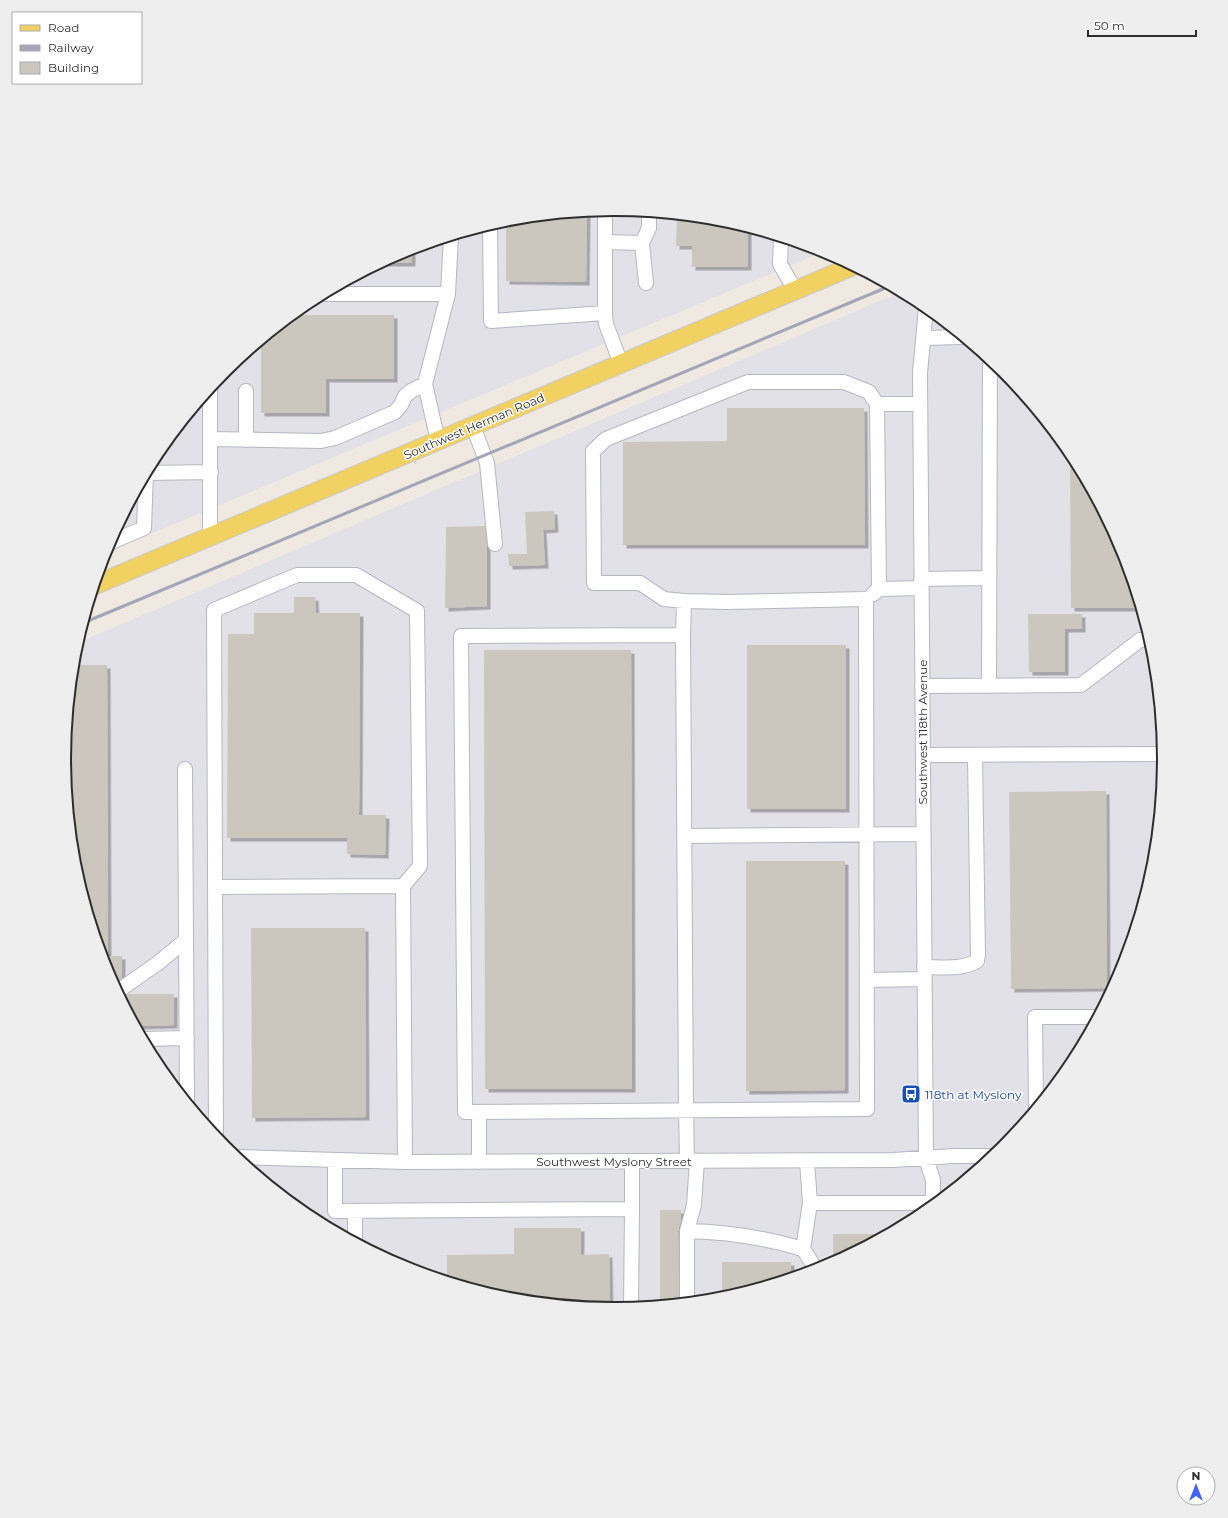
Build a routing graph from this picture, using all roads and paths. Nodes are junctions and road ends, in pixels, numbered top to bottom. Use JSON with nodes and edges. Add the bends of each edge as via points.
{"nodes":[{"id":1,"x":605,"y":216,"type":"edge"},
{"id":2,"x":649,"y":217,"type":"edge"},
{"id":3,"x":490,"y":231,"type":"edge"},
{"id":4,"x":451,"y":242,"type":"edge"},
{"id":5,"x":605,"y":242,"type":"junction"},
{"id":6,"x":642,"y":243,"type":"junction"},
{"id":7,"x":781,"y":243,"type":"edge"},
{"id":8,"x":847,"y":269,"type":"edge"},
{"id":9,"x":646,"y":283,"type":"dead end"},
{"id":10,"x":795,"y":290,"type":"junction"},
{"id":11,"x":335,"y":294,"type":"edge"},
{"id":12,"x":448,"y":294,"type":"junction"},
{"id":13,"x":605,"y":313,"type":"junction"},
{"id":14,"x":925,"y":314,"type":"edge"},
{"id":15,"x":956,"y":337,"type":"edge"},
{"id":16,"x":923,"y":338,"type":"junction"},
{"id":17,"x":621,"y":364,"type":"junction"},
{"id":18,"x":990,"y":368,"type":"edge"},
{"id":19,"x":425,"y":384,"type":"junction"},
{"id":20,"x":246,"y":391,"type":"dead end"},
{"id":21,"x":210,"y":397,"type":"edge"},
{"id":22,"x":877,"y":404,"type":"junction"},
{"id":23,"x":920,"y":404,"type":"junction"},
{"id":24,"x":473,"y":426,"type":"junction"},
{"id":25,"x":210,"y":439,"type":"junction"},
{"id":26,"x":246,"y":440,"type":"junction"},
{"id":27,"x":438,"y":441,"type":"junction"},
{"id":28,"x":211,"y":472,"type":"junction"},
{"id":29,"x":153,"y":473,"type":"edge"},
{"id":30,"x":146,"y":485,"type":"edge"},
{"id":31,"x":210,"y":537,"type":"junction"},
{"id":32,"x":118,"y":538,"type":"edge"},
{"id":33,"x":495,"y":544,"type":"dead end"},
{"id":34,"x":990,"y":578,"type":"junction"},
{"id":35,"x":100,"y":583,"type":"edge"},
{"id":36,"x":921,"y":584,"type":"junction"},
{"id":37,"x":879,"y":589,"type":"junction"},
{"id":38,"x":866,"y":599,"type":"junction"},
{"id":39,"x":684,"y":601,"type":"junction"},
{"id":40,"x":683,"y":635,"type":"junction"},
{"id":41,"x":1144,"y":640,"type":"edge"},
{"id":42,"x":922,"y":686,"type":"junction"},
{"id":43,"x":989,"y":686,"type":"junction"},
{"id":44,"x":1157,"y":754,"type":"edge"},
{"id":45,"x":922,"y":755,"type":"junction"},
{"id":46,"x":975,"y":755,"type":"junction"},
{"id":47,"x":185,"y":769,"type":"dead end"},
{"id":48,"x":866,"y":834,"type":"junction"},
{"id":49,"x":923,"y":834,"type":"junction"},
{"id":50,"x":684,"y":836,"type":"junction"},
{"id":51,"x":403,"y":886,"type":"junction"},
{"id":52,"x":215,"y":887,"type":"junction"},
{"id":53,"x":186,"y":940,"type":"junction"},
{"id":54,"x":924,"y":973,"type":"junction"},
{"id":55,"x":867,"y":980,"type":"junction"},
{"id":56,"x":122,"y":988,"type":"edge"},
{"id":57,"x":1091,"y":1017,"type":"edge"},
{"id":58,"x":186,"y":1038,"type":"junction"},
{"id":59,"x":149,"y":1039,"type":"edge"},
{"id":60,"x":187,"y":1095,"type":"edge"},
{"id":61,"x":1036,"y":1101,"type":"edge"},
{"id":62,"x":686,"y":1110,"type":"junction"},
{"id":63,"x":479,"y":1112,"type":"junction"},
{"id":64,"x":216,"y":1128,"type":"edge"},
{"id":65,"x":984,"y":1156,"type":"edge"},
{"id":66,"x":245,"y":1157,"type":"edge"},
{"id":67,"x":926,"y":1158,"type":"junction"},
{"id":68,"x":335,"y":1160,"type":"junction"},
{"id":69,"x":632,"y":1161,"type":"junction"},
{"id":70,"x":692,"y":1161,"type":"junction"},
{"id":71,"x":807,"y":1161,"type":"junction"},
{"id":72,"x":405,"y":1162,"type":"junction"},
{"id":73,"x":479,"y":1162,"type":"junction"},
{"id":74,"x":934,"y":1198,"type":"edge"},
{"id":75,"x":810,"y":1203,"type":"junction"},
{"id":76,"x":925,"y":1204,"type":"edge"},
{"id":77,"x":632,"y":1209,"type":"junction"},
{"id":78,"x":355,"y":1211,"type":"junction"},
{"id":79,"x":687,"y":1231,"type":"junction"},
{"id":80,"x":355,"y":1236,"type":"edge"},
{"id":81,"x":803,"y":1249,"type":"junction"},
{"id":82,"x":815,"y":1264,"type":"edge"},
{"id":83,"x":687,"y":1297,"type":"edge"},
{"id":84,"x":631,"y":1302,"type":"edge"}],
"edges":[{"from":1,"to":5,"type":"street"},
{"from":2,"to":6,"type":"street","via":[[649,228]]},
{"from":3,"to":13,"type":"street","via":[[491,321]]},
{"from":4,"to":12,"type":"street"},
{"from":5,"to":6,"type":"street"},
{"from":5,"to":13,"type":"street"},
{"from":6,"to":9,"type":"street"},
{"from":7,"to":10,"type":"street","via":[[780,264]]},
{"from":8,"to":10,"type":"main road","name":"Southwest Herman Road"},
{"from":10,"to":17,"type":"main road","name":"Southwest Herman Road"},
{"from":11,"to":12,"type":"street"},
{"from":12,"to":19,"type":"street"},
{"from":13,"to":17,"type":"street","via":[[606,324]]},
{"from":14,"to":16,"type":"street","name":"Southwest 118th Avenue"},
{"from":15,"to":16,"type":"street"},
{"from":16,"to":23,"type":"street","name":"Southwest 118th Avenue"},
{"from":17,"to":24,"type":"main road","name":"Southwest Herman Road"},
{"from":18,"to":34,"type":"street"},
{"from":19,"to":26,"type":"street","via":[[405,396],[402,405],[395,412],[335,438],[321,441]]},
{"from":19,"to":27,"type":"street"},
{"from":20,"to":26,"type":"street"},
{"from":21,"to":25,"type":"street"},
{"from":22,"to":23,"type":"street"},
{"from":22,"to":37,"type":"street"},
{"from":22,"to":39,"type":"street","via":[[869,392],[844,382],[748,382],[606,439],[593,451],[594,583],[640,583],[664,599]]},
{"from":23,"to":36,"type":"street","name":"Southwest 118th Avenue"},
{"from":24,"to":27,"type":"main road","name":"Southwest Herman Road"},
{"from":24,"to":33,"type":"street","via":[[487,463]]},
{"from":25,"to":26,"type":"street"},
{"from":25,"to":28,"type":"street"},
{"from":27,"to":31,"type":"main road","name":"Southwest Herman Road"},
{"from":28,"to":29,"type":"street"},
{"from":28,"to":31,"type":"street"},
{"from":30,"to":32,"type":"street","via":[[144,528]]},
{"from":31,"to":35,"type":"main road","name":"Southwest Herman Road"},
{"from":34,"to":36,"type":"street"},
{"from":34,"to":43,"type":"street"},
{"from":36,"to":37,"type":"street"},
{"from":36,"to":42,"type":"street","name":"Southwest 118th Avenue"},
{"from":37,"to":38,"type":"street"},
{"from":38,"to":39,"type":"street"},
{"from":38,"to":48,"type":"street"},
{"from":39,"to":40,"type":"street"},
{"from":40,"to":50,"type":"street"},
{"from":40,"to":63,"type":"street","via":[[461,636],[465,1112]]},
{"from":41,"to":43,"type":"street","via":[[1140,640],[1081,685]]},
{"from":42,"to":43,"type":"street"},
{"from":42,"to":45,"type":"street","name":"Southwest 118th Avenue"},
{"from":44,"to":46,"type":"street"},
{"from":45,"to":46,"type":"street"},
{"from":45,"to":49,"type":"street","name":"Southwest 118th Avenue"},
{"from":46,"to":54,"type":"street","via":[[977,961],[970,965]]},
{"from":47,"to":53,"type":"street"},
{"from":48,"to":49,"type":"street"},
{"from":48,"to":50,"type":"street"},
{"from":48,"to":55,"type":"street"},
{"from":49,"to":54,"type":"street","name":"Southwest 118th Avenue"},
{"from":50,"to":62,"type":"street"},
{"from":51,"to":52,"type":"street"},
{"from":51,"to":52,"type":"street","via":[[420,866],[417,611],[356,576],[297,574],[214,610]]},
{"from":51,"to":72,"type":"street"},
{"from":52,"to":64,"type":"street"},
{"from":53,"to":56,"type":"street"},
{"from":53,"to":58,"type":"street"},
{"from":54,"to":55,"type":"street"},
{"from":54,"to":67,"type":"street","name":"Southwest 118th Avenue"},
{"from":55,"to":62,"type":"street","via":[[868,1109]]},
{"from":57,"to":61,"type":"street","via":[[1035,1018]]},
{"from":58,"to":59,"type":"street"},
{"from":58,"to":60,"type":"street"},
{"from":62,"to":63,"type":"street"},
{"from":62,"to":70,"type":"street"},
{"from":63,"to":73,"type":"street"},
{"from":65,"to":67,"type":"street","name":"Southwest Myslony Street"},
{"from":66,"to":68,"type":"street","name":"Southwest Myslony Street"},
{"from":67,"to":71,"type":"street","name":"Southwest Myslony Street"},
{"from":67,"to":74,"type":"street","name":"Southwest 118th Avenue","via":[[933,1180]]},
{"from":68,"to":72,"type":"street","name":"Southwest Myslony Street"},
{"from":68,"to":78,"type":"street","via":[[335,1211]]},
{"from":69,"to":70,"type":"street","name":"Southwest Myslony Street"},
{"from":69,"to":73,"type":"street","name":"Southwest Myslony Street"},
{"from":69,"to":77,"type":"street"},
{"from":70,"to":71,"type":"street","name":"Southwest Myslony Street"},
{"from":70,"to":79,"type":"street","via":[[694,1205]]},
{"from":71,"to":75,"type":"street"},
{"from":72,"to":73,"type":"street","name":"Southwest Myslony Street"},
{"from":75,"to":76,"type":"street"},
{"from":75,"to":81,"type":"street"},
{"from":77,"to":78,"type":"street"},
{"from":77,"to":84,"type":"street"},
{"from":78,"to":80,"type":"street"},
{"from":79,"to":81,"type":"street","via":[[723,1232],[774,1240]]},
{"from":79,"to":83,"type":"street"},
{"from":81,"to":82,"type":"street"}]}
